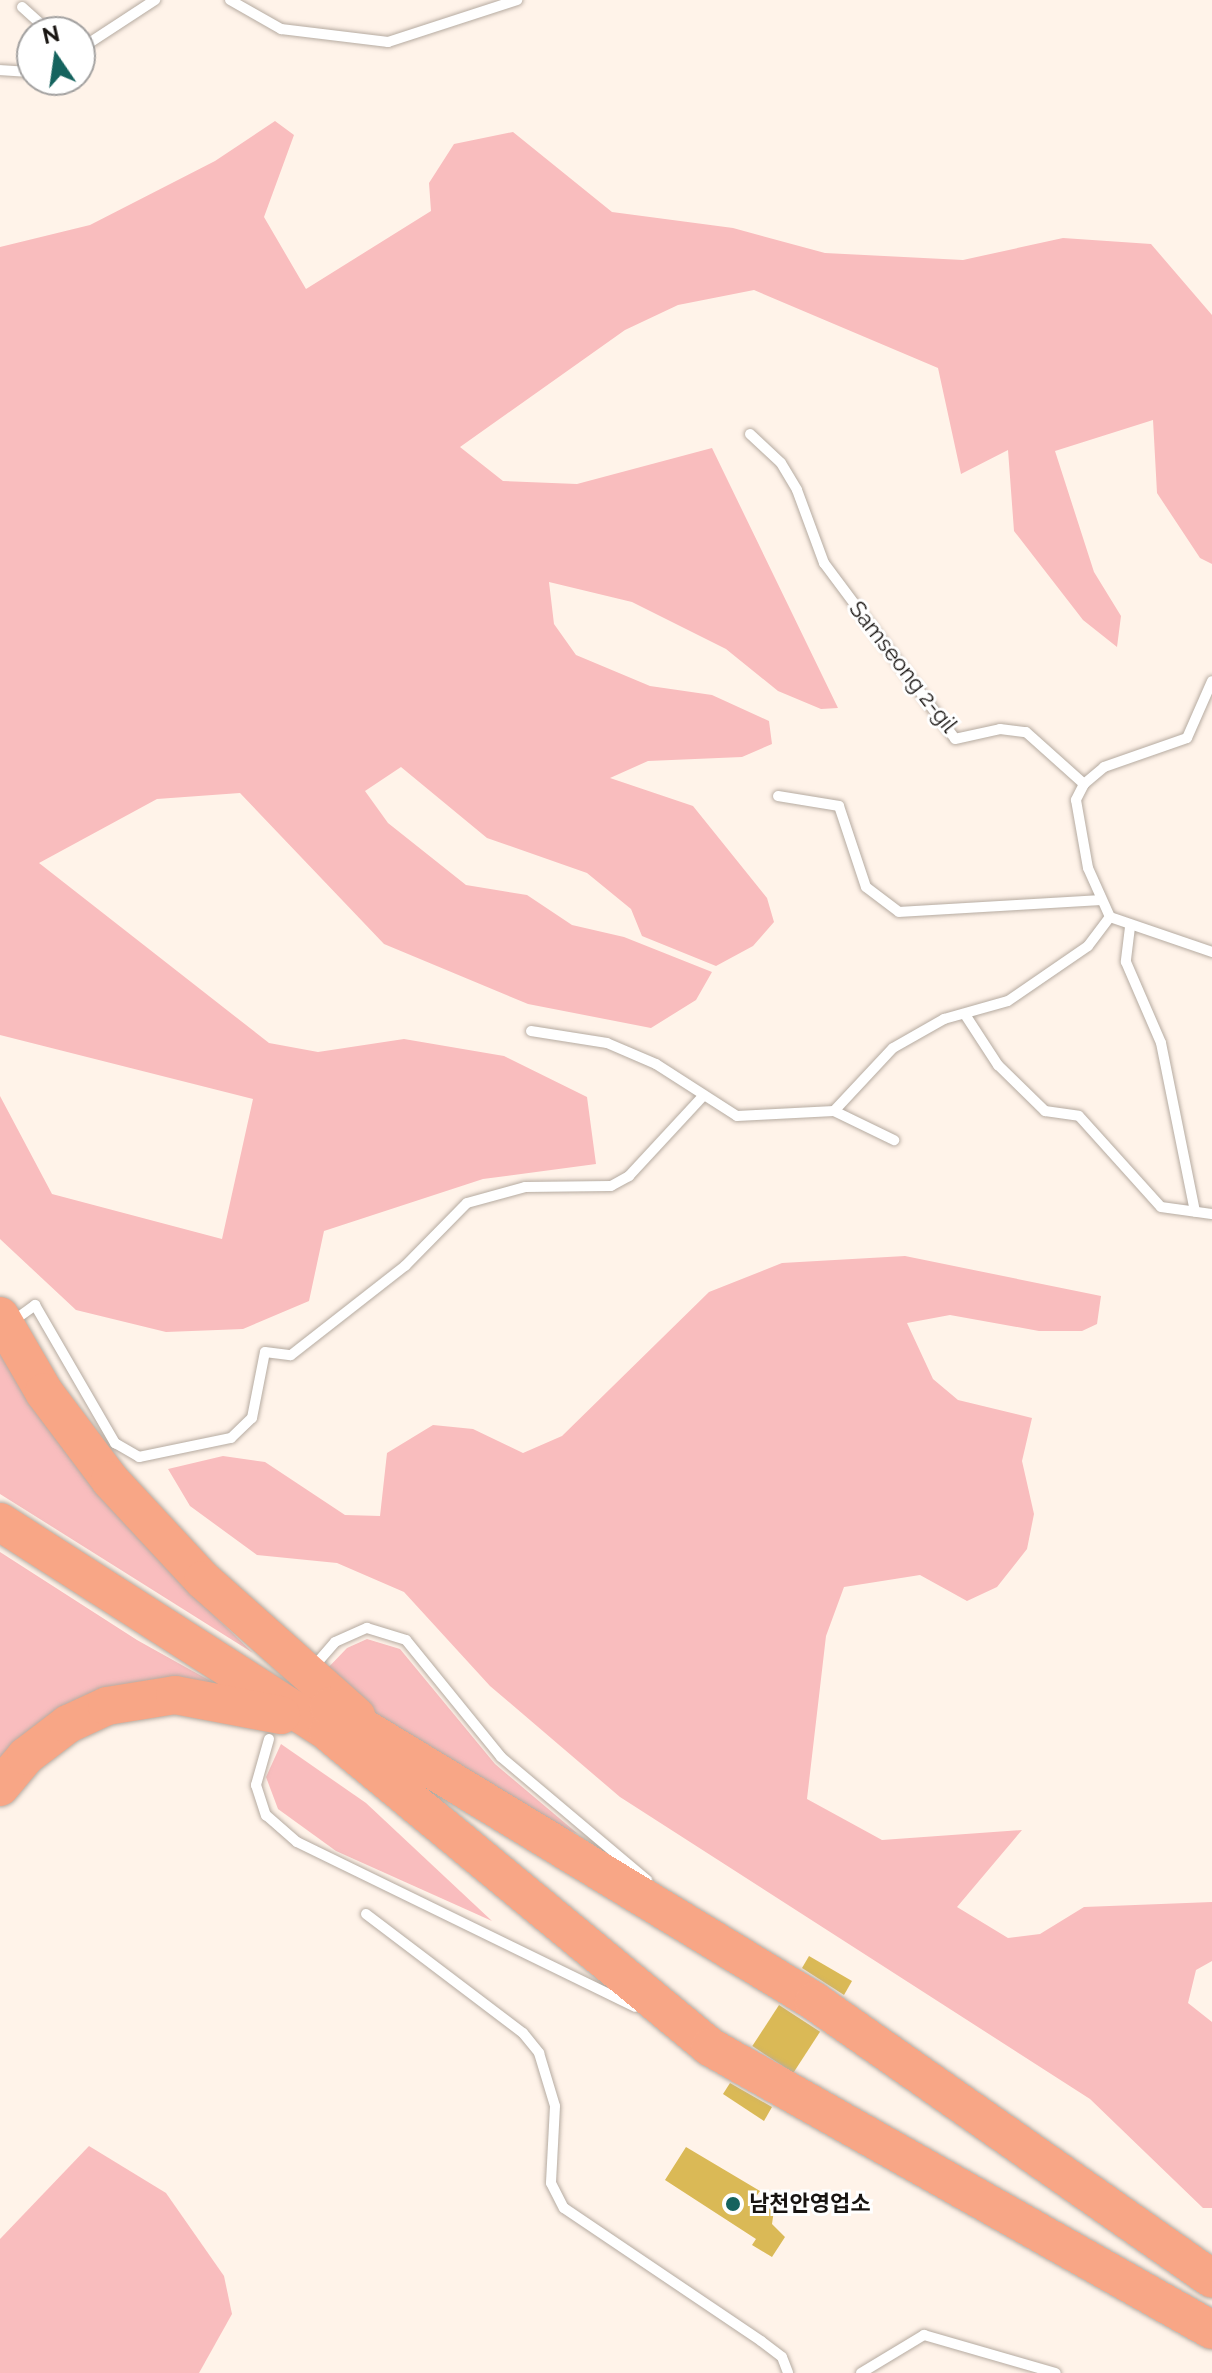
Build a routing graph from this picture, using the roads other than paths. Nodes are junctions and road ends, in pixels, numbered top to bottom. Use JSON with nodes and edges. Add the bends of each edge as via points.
{"nodes":[{"id":1,"x":155,"y":0,"type":"edge"},
{"id":2,"x":230,"y":0,"type":"edge"},
{"id":3,"x":517,"y":0,"type":"edge"},
{"id":4,"x":22,"y":7,"type":"dead end"},
{"id":5,"x":32,"y":16,"type":"edge"},
{"id":6,"x":96,"y":39,"type":"edge"},
{"id":7,"x":750,"y":434,"type":"dead end"},
{"id":8,"x":1212,"y":681,"type":"edge"},
{"id":9,"x":1084,"y":784,"type":"junction"},
{"id":10,"x":778,"y":796,"type":"dead end"},
{"id":11,"x":1101,"y":900,"type":"junction"},
{"id":12,"x":1110,"y":917,"type":"junction"},
{"id":13,"x":1130,"y":927,"type":"junction"},
{"id":14,"x":1212,"y":952,"type":"edge"},
{"id":15,"x":966,"y":1016,"type":"junction"},
{"id":16,"x":531,"y":1031,"type":"dead end"},
{"id":17,"x":704,"y":1095,"type":"junction"},
{"id":18,"x":834,"y":1111,"type":"junction"},
{"id":19,"x":894,"y":1140,"type":"dead end"},
{"id":20,"x":1195,"y":1212,"type":"junction"},
{"id":21,"x":1212,"y":1214,"type":"edge"},
{"id":22,"x":10,"y":1316,"type":"edge"},
{"id":23,"x":0,"y":1496,"type":"edge"},
{"id":24,"x":0,"y":1522,"type":"edge"},
{"id":25,"x":316,"y":1664,"type":"dead end"},
{"id":26,"x":328,"y":1732,"type":"junction"},
{"id":27,"x":269,"y":1739,"type":"dead end"},
{"id":28,"x":392,"y":1747,"type":"junction"},
{"id":29,"x":0,"y":1787,"type":"edge"},
{"id":30,"x":366,"y":1914,"type":"dead end"},
{"id":31,"x":695,"y":1925,"type":"junction"},
{"id":32,"x":710,"y":2047,"type":"junction"},
{"id":33,"x":1169,"y":2250,"type":"junction"},
{"id":34,"x":1212,"y":2266,"type":"edge"},
{"id":35,"x":1212,"y":2279,"type":"edge"},
{"id":36,"x":1212,"y":2330,"type":"edge"},
{"id":37,"x":788,"y":2373,"type":"edge"},
{"id":38,"x":861,"y":2373,"type":"edge"},
{"id":39,"x":1056,"y":2373,"type":"edge"}],
"edges":[{"from":1,"to":6,"type":"lane"},
{"from":2,"to":3,"type":"lane","via":[[281,29],[388,42]]},
{"from":4,"to":5,"type":"lane"},
{"from":7,"to":9,"type":"lane","name":"Samseong 2-gil","via":[[781,463],[797,490],[824,563],[955,739],[1000,729],[1026,732]]},
{"from":8,"to":9,"type":"lane","via":[[1187,738],[1104,767]]},
{"from":9,"to":11,"type":"lane","via":[[1076,800]]},
{"from":10,"to":11,"type":"lane","via":[[839,806],[866,887],[899,912]]},
{"from":11,"to":12,"type":"lane"},
{"from":12,"to":13,"type":"lane"},
{"from":12,"to":15,"type":"lane","via":[[1058,970],[1008,1001]]},
{"from":13,"to":14,"type":"lane"},
{"from":13,"to":20,"type":"lane","via":[[1126,962],[1153,1014]]},
{"from":15,"to":18,"type":"lane","via":[[921,1029],[893,1048]]},
{"from":15,"to":20,"type":"lane","via":[[998,1065],[1045,1111],[1079,1116],[1161,1207]]},
{"from":16,"to":17,"type":"lane","via":[[607,1043]]},
{"from":17,"to":18,"type":"lane","via":[[737,1116]]},
{"from":17,"to":22,"type":"lane","via":[[629,1176],[611,1186],[525,1187],[467,1203],[405,1266],[291,1355],[265,1352],[252,1418],[231,1438],[139,1457],[115,1443],[35,1305]]},
{"from":18,"to":19,"type":"lane"},
{"from":20,"to":21,"type":"lane"},
{"from":22,"to":28,"type":"highway","via":[[71,1431],[153,1527],[250,1626]]},
{"from":23,"to":28,"type":"highway"},
{"from":24,"to":26,"type":"highway"},
{"from":25,"to":31,"type":"lane","via":[[335,1642],[367,1628],[406,1640],[501,1757]]},
{"from":26,"to":29,"type":"highway","via":[[242,1703],[143,1699],[68,1724],[26,1756]]},
{"from":26,"to":32,"type":"highway"},
{"from":27,"to":32,"type":"lane","via":[[256,1785],[266,1815],[297,1842],[524,1955],[563,1968]]},
{"from":28,"to":31,"type":"highway"},
{"from":30,"to":37,"type":"lane","via":[[523,2033],[539,2053],[555,2106],[551,2183],[564,2208],[761,2341],[782,2357]]},
{"from":31,"to":33,"type":"highway"},
{"from":32,"to":36,"type":"highway"},
{"from":33,"to":34,"type":"highway"},
{"from":33,"to":35,"type":"highway"},
{"from":38,"to":39,"type":"lane","via":[[924,2335]]}]}
